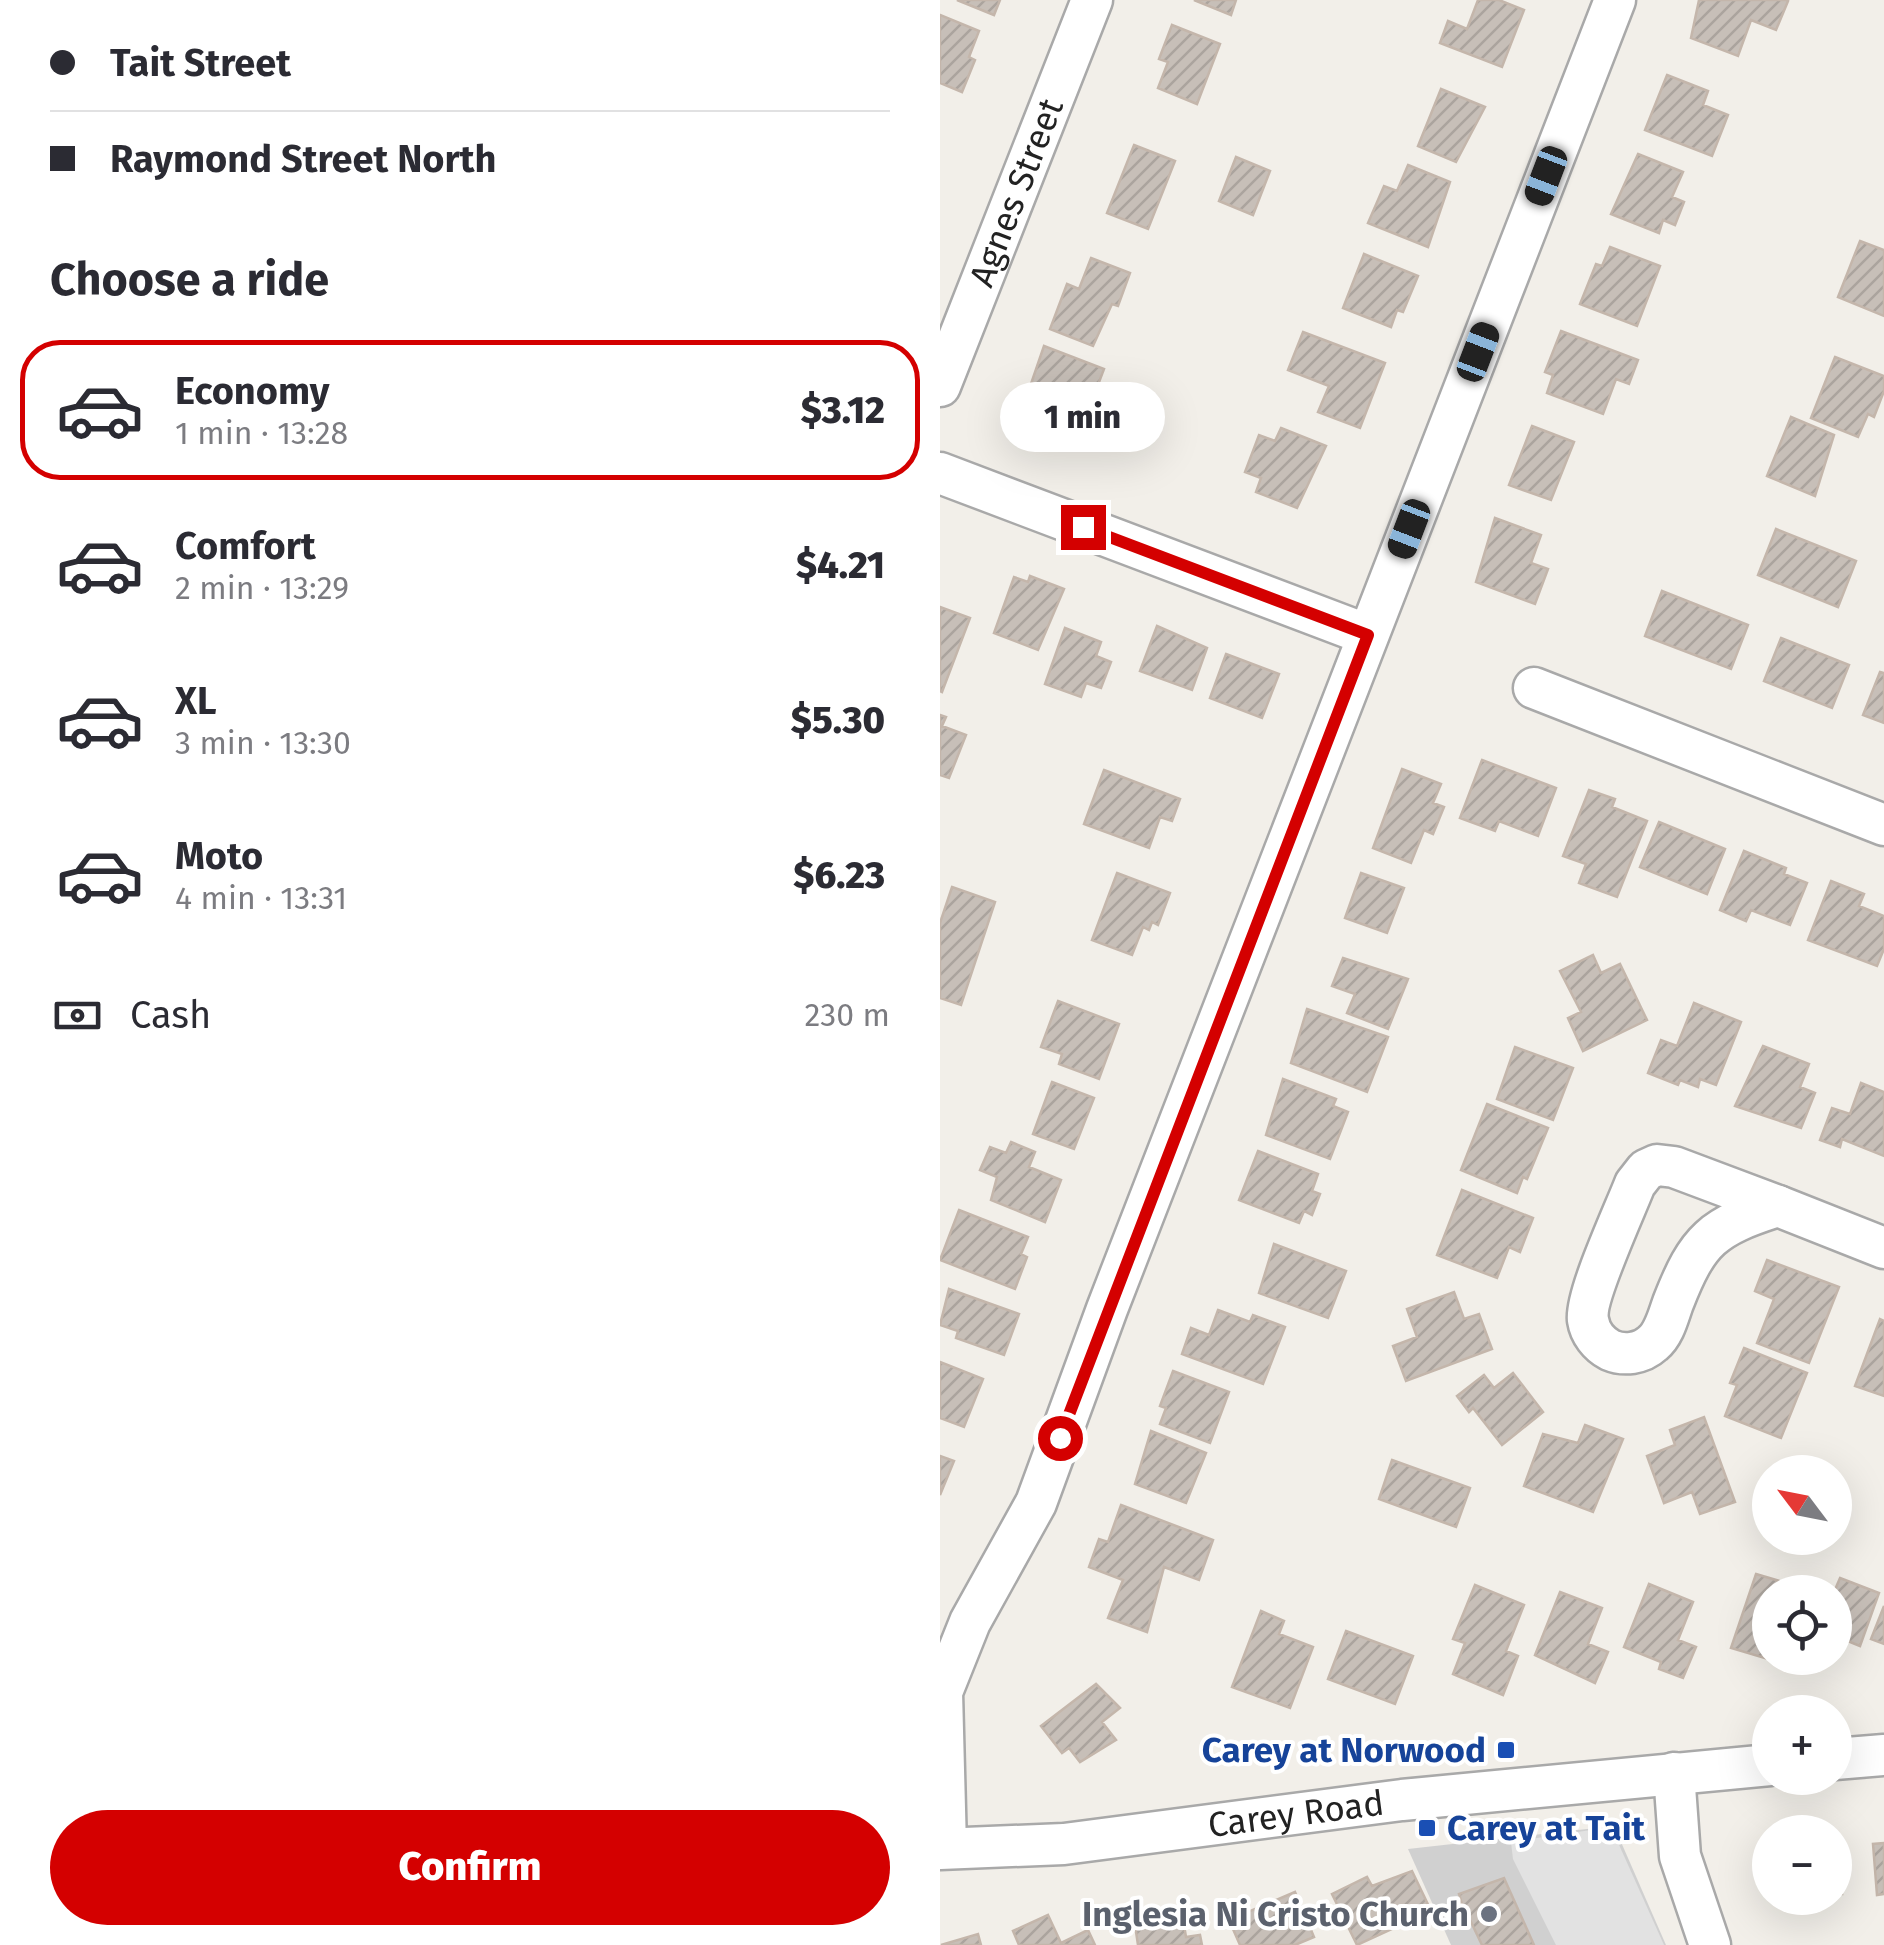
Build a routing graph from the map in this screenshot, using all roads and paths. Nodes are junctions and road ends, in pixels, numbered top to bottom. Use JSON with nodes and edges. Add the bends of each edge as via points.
{"nodes":[{"id":1,"x":1092,"y":0,"type":"edge"},
{"id":2,"x":1615,"y":0,"type":"edge"},
{"id":3,"x":940,"y":386,"type":"edge"},
{"id":4,"x":940,"y":473,"type":"edge"},
{"id":5,"x":1368,"y":635,"type":"junction"},
{"id":6,"x":1534,"y":688,"type":"dead end"},
{"id":7,"x":1884,"y":825,"type":"edge"},
{"id":8,"x":1778,"y":1206,"type":"junction"},
{"id":9,"x":1884,"y":1248,"type":"edge"},
{"id":10,"x":948,"y":1648,"type":"edge"},
{"id":11,"x":1884,"y":1755,"type":"edge"},
{"id":12,"x":1852,"y":1758,"type":"edge"},
{"id":13,"x":1752,"y":1767,"type":"edge"},
{"id":14,"x":1674,"y":1774,"type":"junction"},
{"id":15,"x":943,"y":1848,"type":"edge"},
{"id":16,"x":1710,"y":1945,"type":"edge"}],
"edges":[{"from":1,"to":3,"type":"street","name":"Agnes Street"},
{"from":2,"to":5,"type":"street"},
{"from":4,"to":5,"type":"street"},
{"from":5,"to":10,"type":"street","via":[[1036,1504]]},
{"from":6,"to":7,"type":"street"},
{"from":8,"to":8,"type":"street","via":[[1674,1167],[1646,1170],[1588,1306],[1592,1333],[1626,1354],[1651,1345],[1702,1242],[1738,1219]]},
{"from":8,"to":9,"type":"street"},
{"from":10,"to":15,"type":"street"},
{"from":11,"to":12,"type":"street"},
{"from":13,"to":14,"type":"street","name":"Carey Road"},
{"from":14,"to":15,"type":"street","name":"Carey Road","via":[[1402,1800],[1064,1844]]},
{"from":14,"to":16,"type":"street","via":[[1680,1856]]}]}
